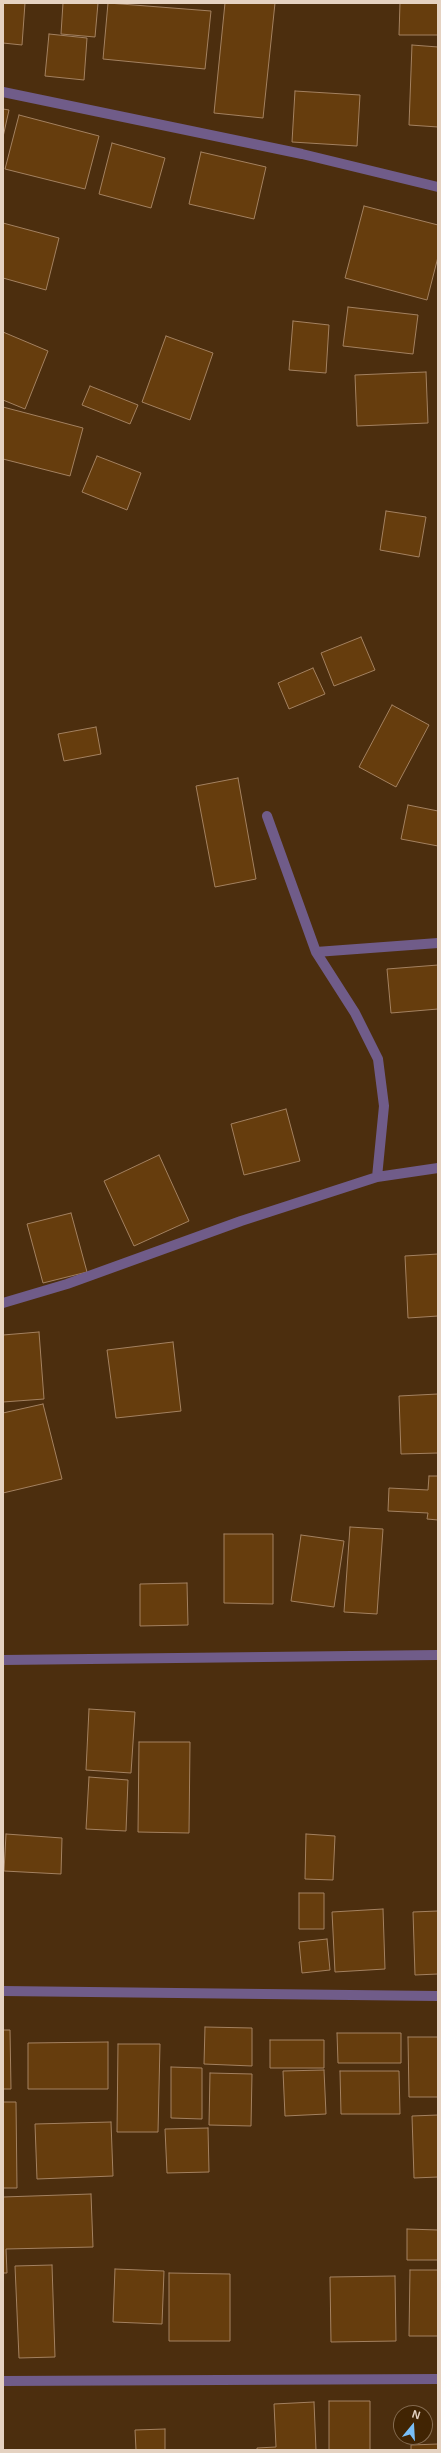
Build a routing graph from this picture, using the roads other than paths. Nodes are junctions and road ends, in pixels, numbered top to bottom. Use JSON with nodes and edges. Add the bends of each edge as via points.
{"nodes":[{"id":1,"x":3,"y":92,"type":"edge"},
{"id":2,"x":438,"y":187,"type":"edge"},
{"id":3,"x":267,"y":816,"type":"dead end"},
{"id":4,"x":438,"y":943,"type":"edge"},
{"id":5,"x":316,"y":952,"type":"junction"},
{"id":6,"x":438,"y":1168,"type":"edge"},
{"id":7,"x":377,"y":1176,"type":"junction"},
{"id":8,"x":3,"y":1303,"type":"edge"},
{"id":9,"x":438,"y":1655,"type":"edge"},
{"id":10,"x":3,"y":1660,"type":"edge"},
{"id":11,"x":3,"y":1991,"type":"edge"},
{"id":12,"x":438,"y":1996,"type":"edge"},
{"id":13,"x":438,"y":2379,"type":"edge"},
{"id":14,"x":3,"y":2381,"type":"edge"}],
"edges":[{"from":1,"to":2,"type":"street","via":[[302,154]]},
{"from":3,"to":5,"type":"street"},
{"from":4,"to":5,"type":"street"},
{"from":5,"to":7,"type":"street","via":[[355,1013],[378,1059],[384,1106]]},
{"from":6,"to":7,"type":"street"},
{"from":7,"to":8,"type":"street","via":[[241,1221],[67,1284]]},
{"from":9,"to":10,"type":"street"},
{"from":11,"to":12,"type":"street"},
{"from":13,"to":14,"type":"street"}]}
